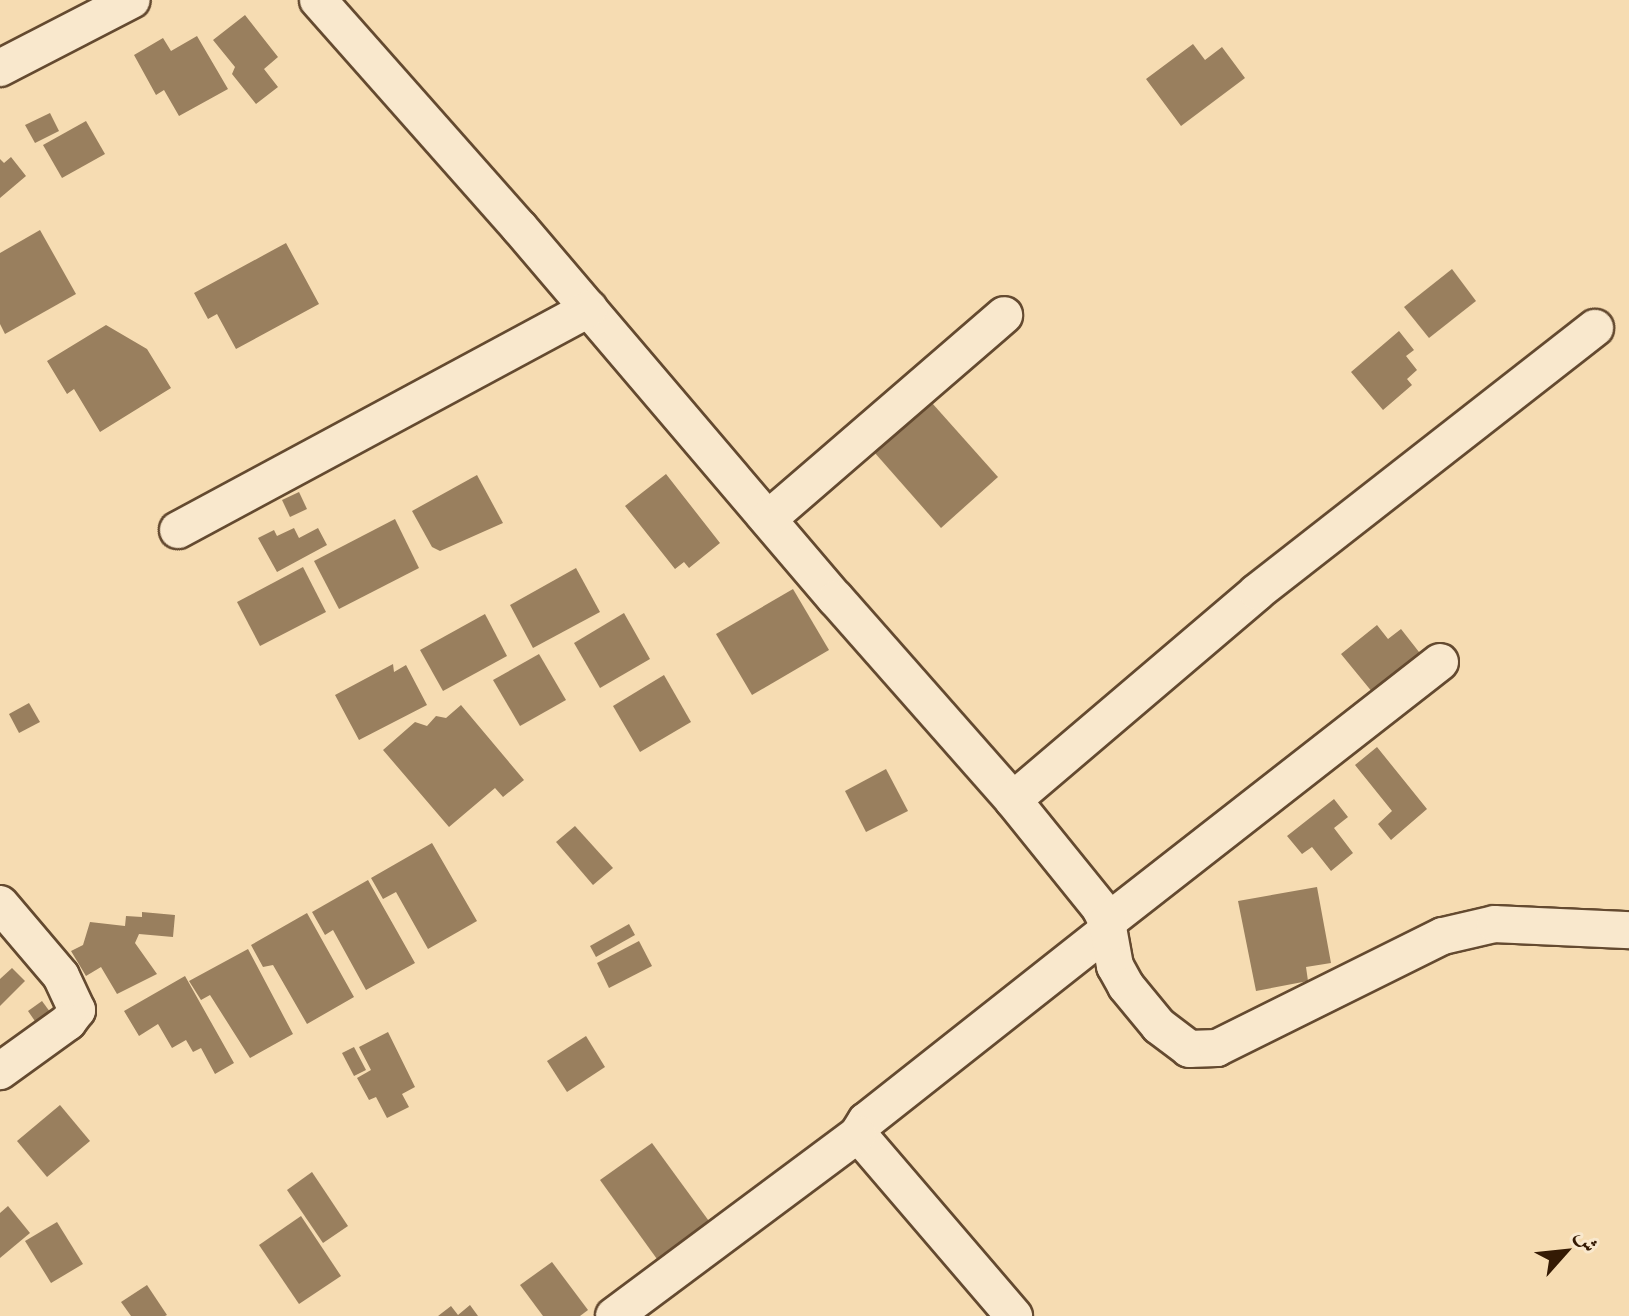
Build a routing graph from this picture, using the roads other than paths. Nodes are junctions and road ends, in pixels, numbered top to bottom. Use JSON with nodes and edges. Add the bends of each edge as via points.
{"nodes":[{"id":1,"x":132,"y":0,"type":"edge"},
{"id":2,"x":318,"y":0,"type":"edge"},
{"id":3,"x":0,"y":68,"type":"edge"},
{"id":4,"x":589,"y":309,"type":"junction"},
{"id":5,"x":1004,"y":315,"type":"dead end"},
{"id":6,"x":1595,"y":328,"type":"dead end"},
{"id":7,"x":768,"y":519,"type":"junction"},
{"id":8,"x":178,"y":530,"type":"dead end"},
{"id":9,"x":1440,"y":662,"type":"dead end"},
{"id":10,"x":1013,"y":800,"type":"junction"},
{"id":11,"x":0,"y":904,"type":"edge"},
{"id":12,"x":1107,"y":922,"type":"junction"},
{"id":13,"x":1629,"y":930,"type":"edge"},
{"id":14,"x":0,"y":1071,"type":"edge"},
{"id":15,"x":858,"y":1134,"type":"junction"},
{"id":16,"x":614,"y":1316,"type":"edge"},
{"id":17,"x":1014,"y":1316,"type":"edge"}],
"edges":[{"from":1,"to":3,"type":"street"},
{"from":2,"to":4,"type":"street"},
{"from":4,"to":7,"type":"street"},
{"from":4,"to":8,"type":"street"},
{"from":5,"to":7,"type":"street"},
{"from":6,"to":10,"type":"street","via":[[1257,592]]},
{"from":7,"to":10,"type":"street"},
{"from":9,"to":12,"type":"street"},
{"from":10,"to":12,"type":"street"},
{"from":11,"to":14,"type":"street","via":[[61,976],[77,1010]]},
{"from":12,"to":13,"type":"street","via":[[1115,966],[1126,986],[1159,1026],[1189,1049],[1217,1048],[1443,936],[1495,924]]},
{"from":12,"to":15,"type":"street","via":[[1103,934],[866,1121]]},
{"from":15,"to":16,"type":"street"},
{"from":15,"to":17,"type":"street"}]}
